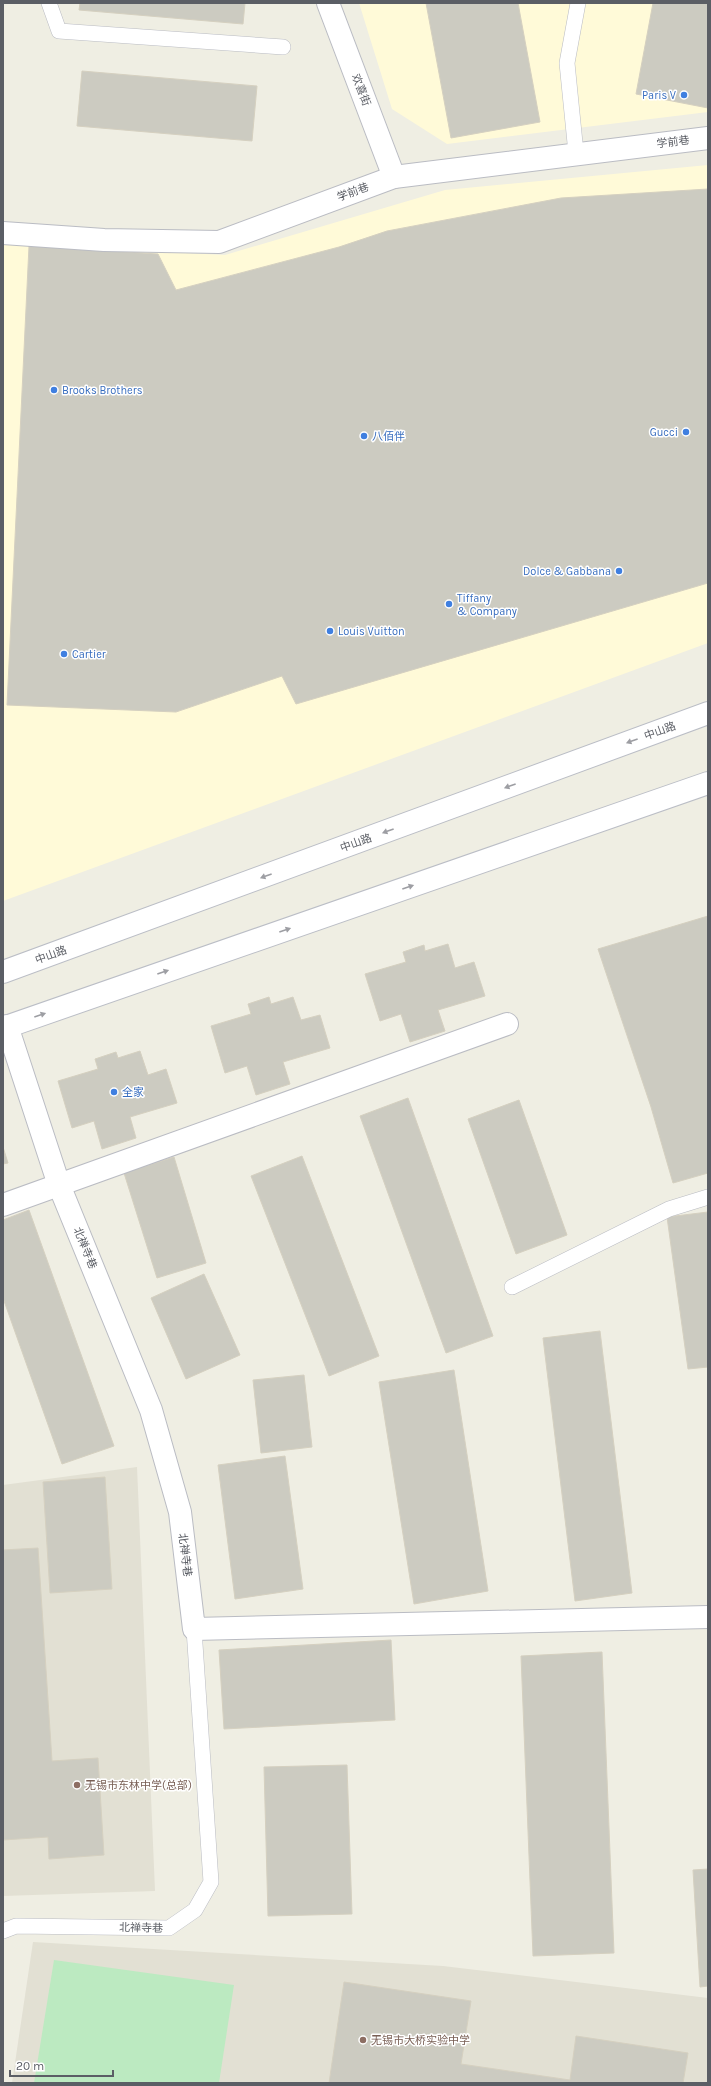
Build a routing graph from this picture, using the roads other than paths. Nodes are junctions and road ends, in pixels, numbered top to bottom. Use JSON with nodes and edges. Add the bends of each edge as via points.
{"nodes":[{"id":1,"x":49,"y":3,"type":"edge"},
{"id":2,"x":328,"y":3,"type":"edge"},
{"id":3,"x":578,"y":3,"type":"edge"},
{"id":4,"x":283,"y":47,"type":"dead end"},
{"id":5,"x":708,"y":138,"type":"edge"},
{"id":6,"x":576,"y":153,"type":"junction"},
{"id":7,"x":394,"y":176,"type":"junction"},
{"id":8,"x":3,"y":232,"type":"edge"},
{"id":9,"x":708,"y":713,"type":"edge"},
{"id":10,"x":708,"y":783,"type":"edge"},
{"id":11,"x":3,"y":972,"type":"edge"},
{"id":12,"x":507,"y":1024,"type":"dead end"},
{"id":13,"x":5,"y":1027,"type":"edge"},
{"id":14,"x":59,"y":1185,"type":"junction"},
{"id":15,"x":708,"y":1197,"type":"edge"},
{"id":16,"x":3,"y":1205,"type":"edge"},
{"id":17,"x":512,"y":1287,"type":"dead end"},
{"id":18,"x":708,"y":1617,"type":"edge"},
{"id":19,"x":194,"y":1629,"type":"junction"},
{"id":20,"x":3,"y":1931,"type":"edge"}],
"edges":[{"from":1,"to":4,"type":"lane","via":[[59,31]]},
{"from":2,"to":7,"type":"street","name":"欢喜街"},
{"from":3,"to":6,"type":"lane","via":[[567,63]]},
{"from":5,"to":6,"type":"street","name":"学前巷"},
{"from":6,"to":7,"type":"street","name":"学前巷"},
{"from":7,"to":8,"type":"street","name":"学前巷","via":[[219,242],[104,240]]},
{"from":9,"to":11,"type":"street","name":"中山路","one_way":true},
{"from":13,"to":10,"type":"street","one_way":true},
{"from":12,"to":14,"type":"street"},
{"from":13,"to":14,"type":"street","name":"北禅寺巷"},
{"from":14,"to":16,"type":"street"},
{"from":14,"to":19,"type":"street","name":"北禅寺巷","via":[[151,1410],[180,1512]]},
{"from":15,"to":17,"type":"lane","via":[[669,1209]]},
{"from":18,"to":19,"type":"street"},
{"from":19,"to":20,"type":"lane","name":"北禅寺巷","via":[[211,1882],[195,1910],[169,1928],[16,1926]]}]}
